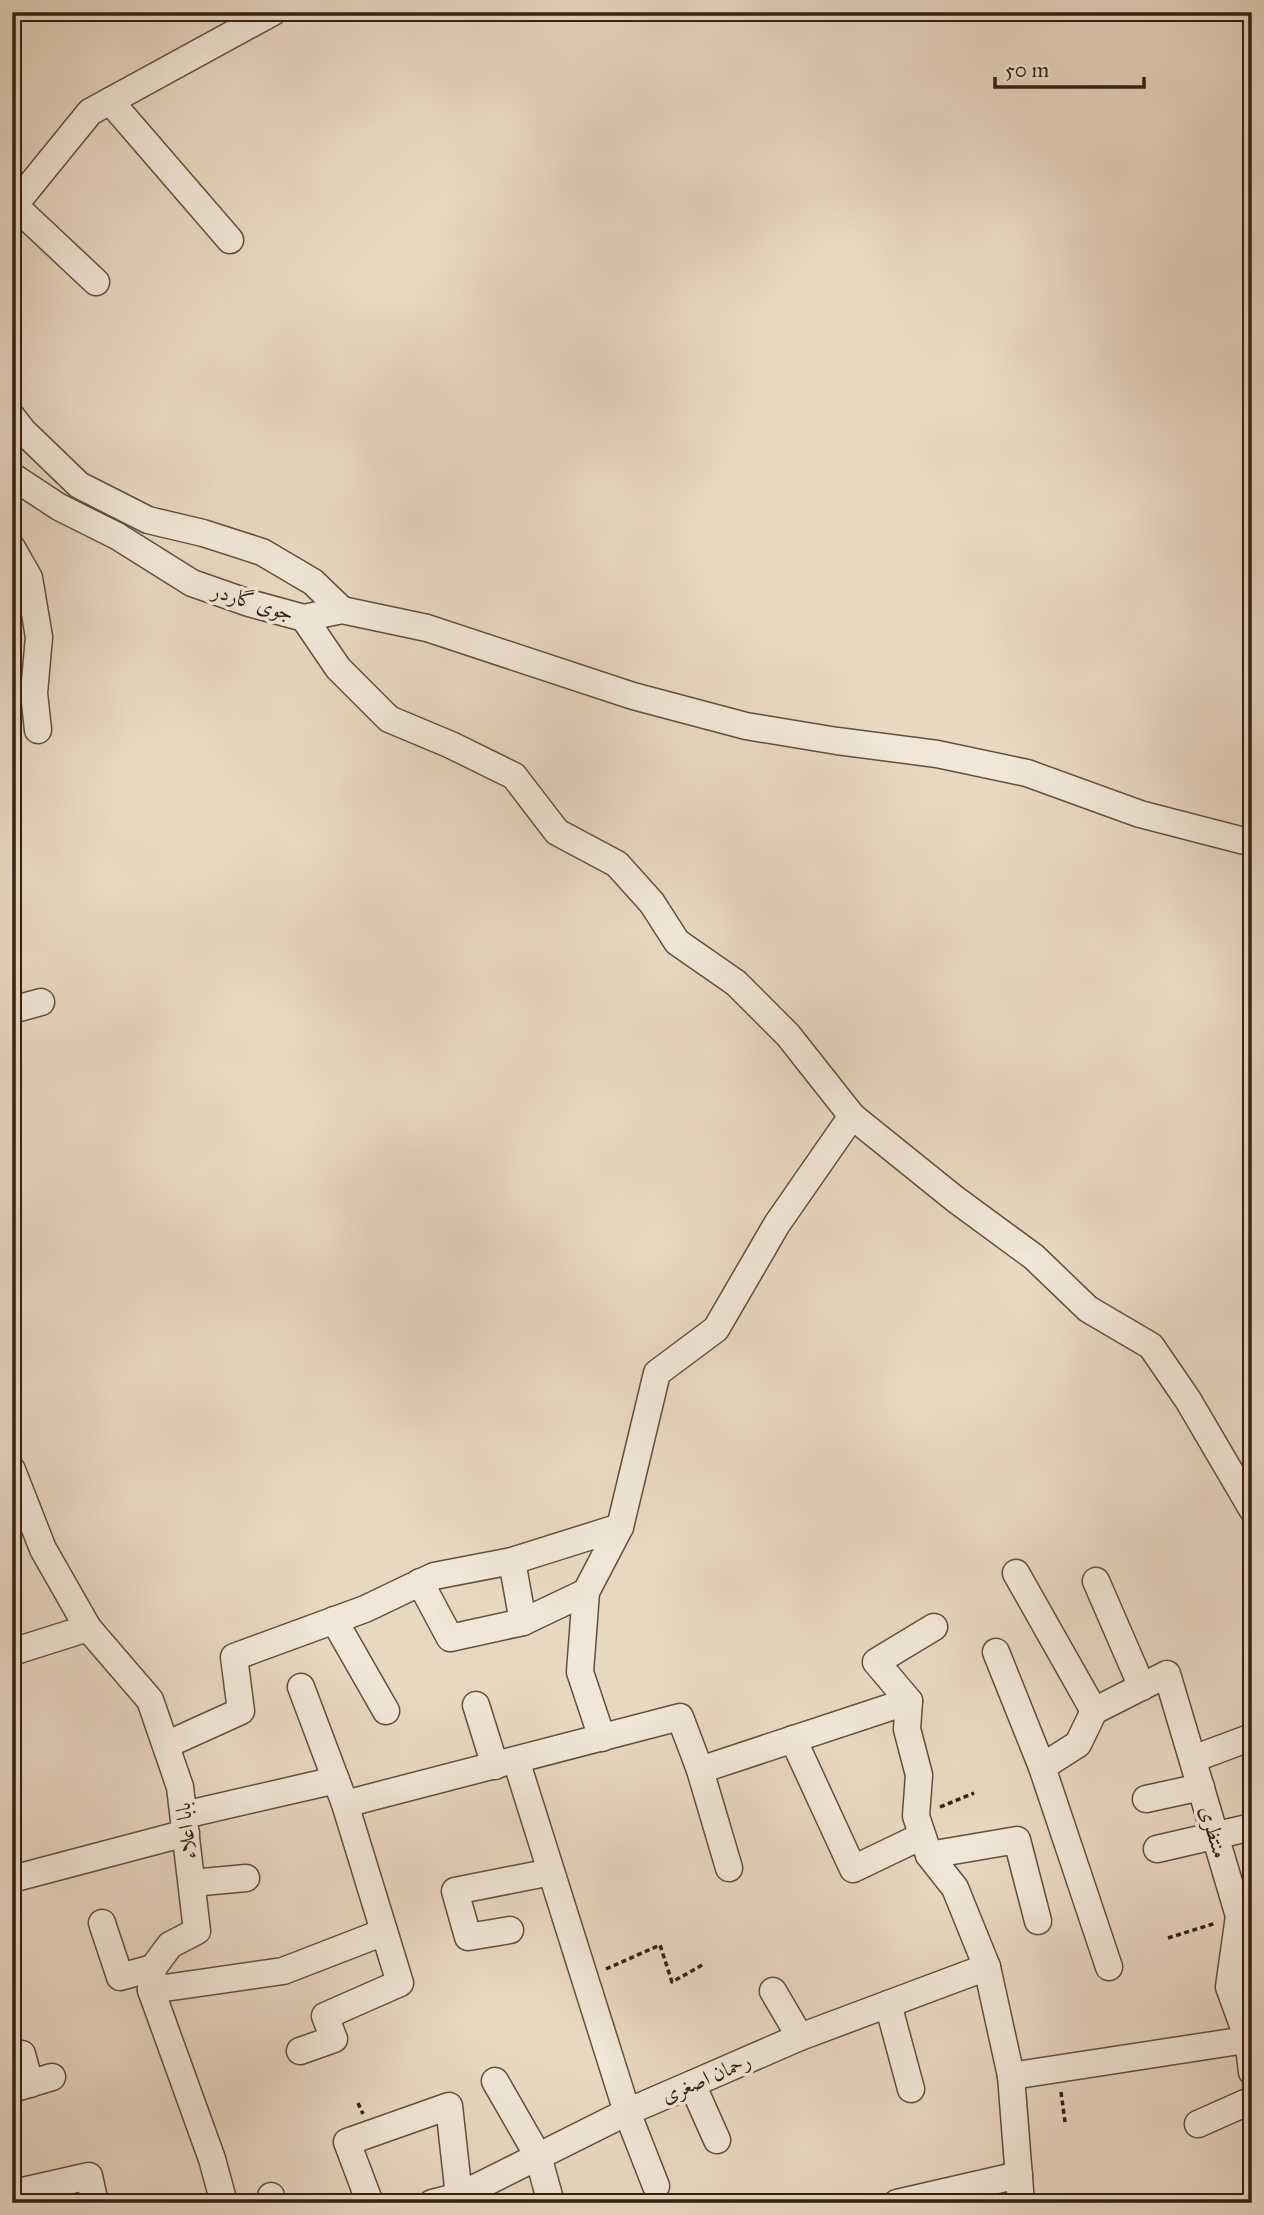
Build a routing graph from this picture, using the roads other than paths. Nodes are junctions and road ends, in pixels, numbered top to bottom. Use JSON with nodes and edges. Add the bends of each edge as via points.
{"nodes":[{"id":1,"x":273,"y":12,"type":"edge"},
{"id":2,"x":110,"y":101,"type":"junction"},
{"id":3,"x":13,"y":207,"type":"edge"},
{"id":4,"x":230,"y":240,"type":"dead end"},
{"id":5,"x":96,"y":282,"type":"dead end"},
{"id":6,"x":16,"y":431,"type":"edge"},
{"id":7,"x":12,"y":476,"type":"edge"},
{"id":8,"x":12,"y":548,"type":"edge"},
{"id":9,"x":342,"y":610,"type":"junction"},
{"id":10,"x":304,"y":618,"type":"junction"},
{"id":11,"x":38,"y":730,"type":"dead end"},
{"id":12,"x":1252,"y":843,"type":"edge"},
{"id":13,"x":41,"y":1002,"type":"dead end"},
{"id":14,"x":12,"y":1010,"type":"edge"},
{"id":15,"x":852,"y":1116,"type":"junction"},
{"id":16,"x":12,"y":1470,"type":"edge"},
{"id":17,"x":1252,"y":1509,"type":"edge"},
{"id":18,"x":620,"y":1527,"type":"junction"},
{"id":19,"x":512,"y":1562,"type":"junction"},
{"id":20,"x":1016,"y":1573,"type":"dead end"},
{"id":21,"x":1096,"y":1581,"type":"dead end"},
{"id":22,"x":421,"y":1583,"type":"junction"},
{"id":23,"x":586,"y":1592,"type":"junction"},
{"id":24,"x":334,"y":1620,"type":"junction"},
{"id":25,"x":523,"y":1622,"type":"junction"},
{"id":26,"x":934,"y":1627,"type":"dead end"},
{"id":27,"x":88,"y":1628,"type":"junction"},
{"id":28,"x":12,"y":1651,"type":"edge"},
{"id":29,"x":996,"y":1652,"type":"dead end"},
{"id":30,"x":302,"y":1687,"type":"dead end"},
{"id":31,"x":1142,"y":1687,"type":"junction"},
{"id":32,"x":909,"y":1701,"type":"junction"},
{"id":33,"x":476,"y":1705,"type":"dead end"},
{"id":34,"x":386,"y":1711,"type":"dead end"},
{"id":35,"x":1094,"y":1711,"type":"junction"},
{"id":36,"x":1252,"y":1737,"type":"edge"},
{"id":37,"x":602,"y":1738,"type":"junction"},
{"id":38,"x":793,"y":1739,"type":"junction"},
{"id":39,"x":166,"y":1745,"type":"junction"},
{"id":40,"x":1193,"y":1759,"type":"junction"},
{"id":41,"x":505,"y":1763,"type":"junction"},
{"id":42,"x":1042,"y":1767,"type":"junction"},
{"id":43,"x":700,"y":1770,"type":"junction"},
{"id":44,"x":1201,"y":1787,"type":"junction"},
{"id":45,"x":340,"y":1792,"type":"junction"},
{"id":46,"x":1146,"y":1799,"type":"dead end"},
{"id":47,"x":185,"y":1824,"type":"junction"},
{"id":48,"x":1252,"y":1827,"type":"edge"},
{"id":49,"x":922,"y":1836,"type":"junction"},
{"id":50,"x":1215,"y":1837,"type":"junction"},
{"id":51,"x":1157,"y":1849,"type":"dead end"},
{"id":52,"x":729,"y":1868,"type":"dead end"},
{"id":53,"x":551,"y":1872,"type":"junction"},
{"id":54,"x":246,"y":1878,"type":"dead end"},
{"id":55,"x":12,"y":1879,"type":"edge"},
{"id":56,"x":192,"y":1883,"type":"junction"},
{"id":57,"x":1038,"y":1922,"type":"dead end"},
{"id":58,"x":102,"y":1923,"type":"dead end"},
{"id":59,"x":510,"y":1930,"type":"dead end"},
{"id":60,"x":384,"y":1931,"type":"junction"},
{"id":61,"x":987,"y":1967,"type":"junction"},
{"id":62,"x":1109,"y":1967,"type":"dead end"},
{"id":63,"x":152,"y":1979,"type":"junction"},
{"id":64,"x":773,"y":1991,"type":"dead end"},
{"id":65,"x":888,"y":2004,"type":"junction"},
{"id":66,"x":800,"y":2038,"type":"junction"},
{"id":67,"x":1250,"y":2039,"type":"edge"},
{"id":68,"x":300,"y":2051,"type":"dead end"},
{"id":69,"x":22,"y":2054,"type":"dead end"},
{"id":70,"x":1252,"y":2072,"type":"edge"},
{"id":71,"x":1011,"y":2076,"type":"junction"},
{"id":72,"x":495,"y":2081,"type":"dead end"},
{"id":73,"x":31,"y":2083,"type":"edge"},
{"id":74,"x":692,"y":2084,"type":"junction"},
{"id":75,"x":911,"y":2089,"type":"dead end"},
{"id":76,"x":1252,"y":2100,"type":"edge"},
{"id":77,"x":627,"y":2112,"type":"junction"},
{"id":78,"x":1198,"y":2124,"type":"dead end"},
{"id":79,"x":717,"y":2140,"type":"dead end"},
{"id":80,"x":538,"y":2157,"type":"junction"},
{"id":81,"x":1019,"y":2175,"type":"junction"},
{"id":82,"x":656,"y":2186,"type":"dead end"},
{"id":83,"x":23,"y":2191,"type":"dead end"},
{"id":84,"x":461,"y":2199,"type":"edge"},
{"id":85,"x":95,"y":2203,"type":"edge"},
{"id":86,"x":224,"y":2203,"type":"edge"},
{"id":87,"x":370,"y":2203,"type":"edge"},
{"id":88,"x":432,"y":2203,"type":"edge"},
{"id":89,"x":551,"y":2203,"type":"edge"},
{"id":90,"x":897,"y":2203,"type":"edge"},
{"id":91,"x":1021,"y":2203,"type":"edge"}],
"edges":[{"from":1,"to":2,"type":"street"},
{"from":2,"to":3,"type":"street","via":[[90,112]]},
{"from":2,"to":4,"type":"street"},
{"from":3,"to":5,"type":"street"},
{"from":6,"to":9,"type":"street","name":"جوی گاردر","via":[[79,485],[148,520],[262,552],[313,582]]},
{"from":7,"to":10,"type":"street","name":"جوی گاردر","via":[[192,583]]},
{"from":8,"to":11,"type":"street","via":[[29,578],[39,637],[34,694]]},
{"from":9,"to":10,"type":"street","name":"جوی گاردر"},
{"from":9,"to":12,"type":"street","via":[[427,628],[633,696],[746,726],[937,754],[1027,773],[1140,814]]},
{"from":10,"to":15,"type":"street","via":[[338,668],[389,719],[514,776],[557,832],[617,864],[652,903],[677,942],[736,983],[780,1026]]},
{"from":13,"to":14,"type":"street"},
{"from":15,"to":17,"type":"street","via":[[1034,1257],[1088,1309],[1151,1346]]},
{"from":15,"to":18,"type":"street","via":[[777,1224],[716,1329],[657,1373]]},
{"from":16,"to":27,"type":"street","name":"بابا اعلاء","via":[[43,1549]]},
{"from":18,"to":19,"type":"street"},
{"from":18,"to":23,"type":"street"},
{"from":19,"to":22,"type":"street","via":[[434,1576]]},
{"from":19,"to":25,"type":"street"},
{"from":20,"to":35,"type":"street"},
{"from":21,"to":31,"type":"street"},
{"from":22,"to":24,"type":"street"},
{"from":22,"to":25,"type":"street","via":[[450,1638]]},
{"from":23,"to":25,"type":"street"},
{"from":23,"to":37,"type":"street","via":[[580,1672]]},
{"from":24,"to":34,"type":"street"},
{"from":24,"to":39,"type":"street","via":[[234,1657],[241,1711]]},
{"from":26,"to":32,"type":"street","via":[[876,1662]]},
{"from":27,"to":28,"type":"street"},
{"from":27,"to":39,"type":"street","name":"بابا اعلاء","via":[[150,1700]]},
{"from":29,"to":42,"type":"street"},
{"from":30,"to":45,"type":"street"},
{"from":31,"to":35,"type":"street"},
{"from":31,"to":40,"type":"street","name":"منتظری","via":[[1167,1674]]},
{"from":32,"to":38,"type":"street"},
{"from":32,"to":49,"type":"street","via":[[906,1729],[919,1775]]},
{"from":33,"to":41,"type":"street"},
{"from":35,"to":42,"type":"street","via":[[1078,1744]]},
{"from":36,"to":40,"type":"street"},
{"from":37,"to":41,"type":"street"},
{"from":37,"to":43,"type":"street","via":[[680,1717]]},
{"from":38,"to":43,"type":"street"},
{"from":38,"to":49,"type":"street","via":[[853,1869]]},
{"from":39,"to":47,"type":"street","name":"بابا اعلاء","via":[[180,1787]]},
{"from":40,"to":44,"type":"street","name":"منتظری"},
{"from":41,"to":45,"type":"street"},
{"from":41,"to":53,"type":"street"},
{"from":42,"to":62,"type":"street"},
{"from":43,"to":52,"type":"street"},
{"from":44,"to":46,"type":"street"},
{"from":44,"to":50,"type":"street","name":"منتظری"},
{"from":45,"to":47,"type":"street"},
{"from":45,"to":60,"type":"street"},
{"from":47,"to":55,"type":"street"},
{"from":47,"to":56,"type":"street","name":"بابا اعلاء"},
{"from":48,"to":50,"type":"street"},
{"from":49,"to":57,"type":"street","via":[[1017,1840]]},
{"from":49,"to":61,"type":"street","via":[[955,1888]]},
{"from":50,"to":51,"type":"street"},
{"from":50,"to":67,"type":"street","name":"منتظری","via":[[1239,1916],[1229,1987]]},
{"from":53,"to":59,"type":"street","via":[[455,1891],[468,1937]]},
{"from":53,"to":77,"type":"street"},
{"from":54,"to":56,"type":"street"},
{"from":56,"to":63,"type":"street","name":"بابا اعلاء","via":[[198,1931],[170,1945]]},
{"from":58,"to":63,"type":"street","via":[[120,1977]]},
{"from":60,"to":63,"type":"street","via":[[283,1971]]},
{"from":60,"to":68,"type":"street","via":[[400,1983],[325,2016],[334,2039]]},
{"from":61,"to":65,"type":"street","name":"رحمان اصغری"},
{"from":61,"to":71,"type":"street"},
{"from":63,"to":86,"type":"street"},
{"from":64,"to":66,"type":"street"},
{"from":65,"to":66,"type":"street","name":"رحمان اصغری"},
{"from":65,"to":75,"type":"street"},
{"from":66,"to":74,"type":"street","name":"رحمان اصغری"},
{"from":67,"to":70,"type":"street","name":"منتظری"},
{"from":67,"to":71,"type":"street"},
{"from":69,"to":73,"type":"street"},
{"from":71,"to":81,"type":"street"},
{"from":72,"to":80,"type":"street"},
{"from":74,"to":77,"type":"street","name":"رحمان اصغری"},
{"from":74,"to":79,"type":"street"},
{"from":76,"to":78,"type":"street"},
{"from":77,"to":80,"type":"street","name":"رحمان اصغری"},
{"from":77,"to":82,"type":"street"},
{"from":80,"to":84,"type":"street","name":"رحمان اصغری"},
{"from":80,"to":89,"type":"street"},
{"from":81,"to":90,"type":"street"},
{"from":81,"to":91,"type":"street"},
{"from":83,"to":85,"type":"street","via":[[89,2176]]},
{"from":84,"to":87,"type":"street","via":[[449,2106],[346,2142]]},
{"from":84,"to":88,"type":"street","name":"رحمان اصغری"}]}
